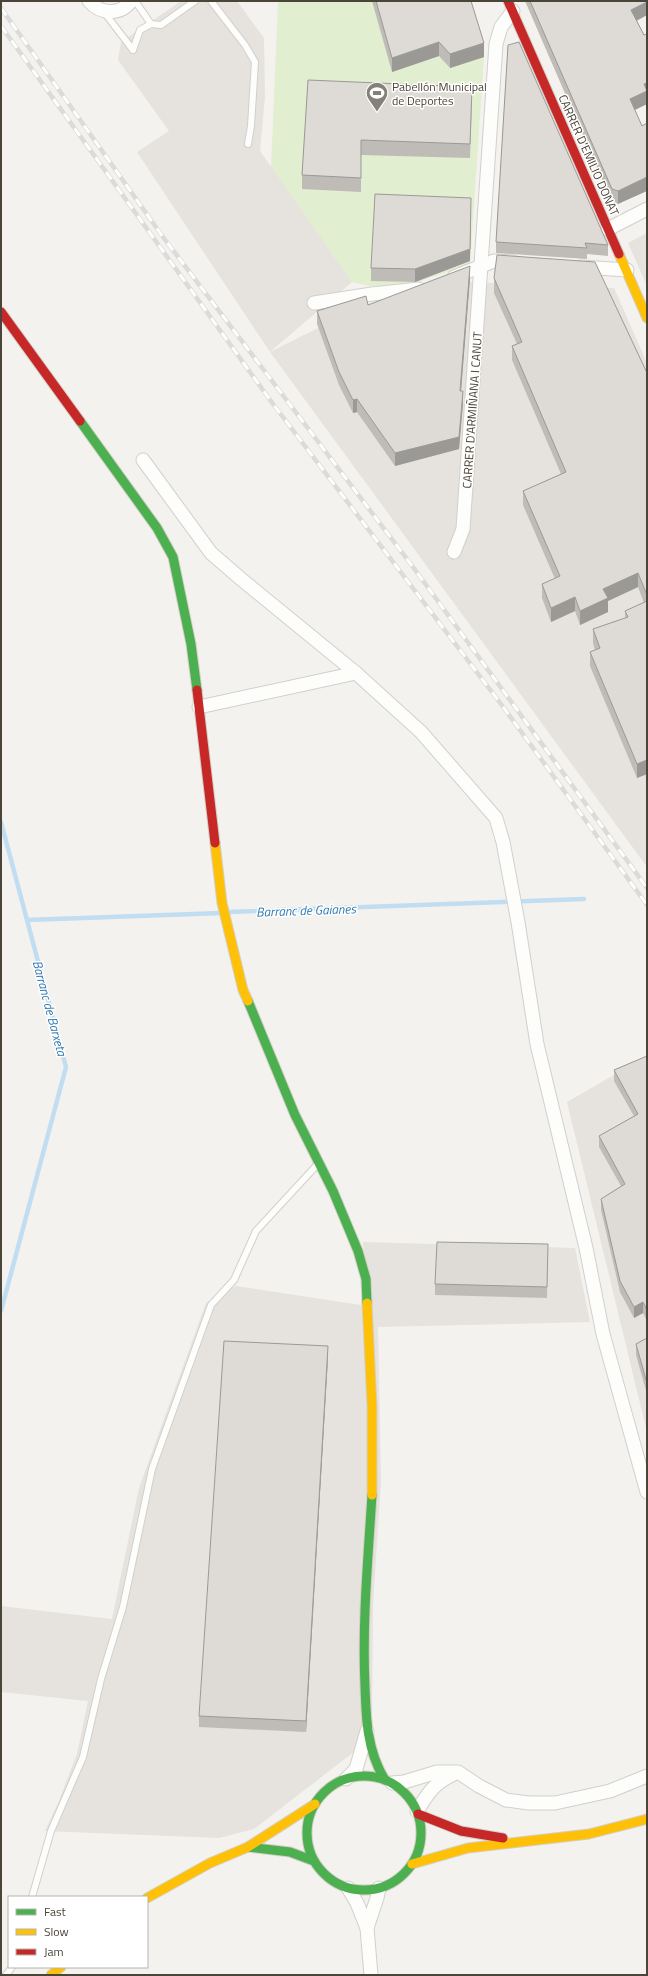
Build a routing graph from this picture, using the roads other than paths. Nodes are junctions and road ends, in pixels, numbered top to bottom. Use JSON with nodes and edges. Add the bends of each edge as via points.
{"nodes":[{"id":1,"x":89,"y":1,"type":"edge"},
{"id":2,"x":131,"y":1,"type":"edge"},
{"id":3,"x":135,"y":1,"type":"edge"},
{"id":4,"x":195,"y":1,"type":"edge"},
{"id":5,"x":212,"y":1,"type":"edge"},
{"id":6,"x":510,"y":6,"type":"edge"},
{"id":7,"x":103,"y":11,"type":"junction"},
{"id":8,"x":151,"y":24,"type":"junction"},
{"id":9,"x":248,"y":144,"type":"dead end"},
{"id":10,"x":647,"y":209,"type":"edge"},
{"id":11,"x":608,"y":229,"type":"junction"},
{"id":12,"x":525,"y":263,"type":"edge"},
{"id":13,"x":482,"y":266,"type":"junction"},
{"id":14,"x":572,"y":266,"type":"edge"},
{"id":15,"x":627,"y":270,"type":"junction"},
{"id":16,"x":314,"y":303,"type":"dead end"},
{"id":17,"x":1,"y":312,"type":"edge"},
{"id":18,"x":647,"y":318,"type":"edge"},
{"id":19,"x":142,"y":460,"type":"dead end"},
{"id":20,"x":454,"y":552,"type":"dead end"},
{"id":21,"x":356,"y":673,"type":"junction"},
{"id":22,"x":199,"y":707,"type":"junction"},
{"id":23,"x":318,"y":1164,"type":"junction"},
{"id":24,"x":647,"y":1492,"type":"edge"},
{"id":25,"x":367,"y":1731,"type":"junction"},
{"id":26,"x":458,"y":1772,"type":"junction"},
{"id":27,"x":647,"y":1776,"type":"edge"},
{"id":28,"x":346,"y":1779,"type":"junction"},
{"id":29,"x":388,"y":1781,"type":"junction"},
{"id":30,"x":315,"y":1804,"type":"junction"},
{"id":31,"x":418,"y":1813,"type":"junction"},
{"id":32,"x":647,"y":1819,"type":"edge"},
{"id":33,"x":519,"y":1841,"type":"junction"},
{"id":34,"x":248,"y":1848,"type":"junction"},
{"id":35,"x":314,"y":1861,"type":"junction"},
{"id":36,"x":412,"y":1864,"type":"junction"},
{"id":37,"x":348,"y":1888,"type":"junction"},
{"id":38,"x":379,"y":1888,"type":"junction"},
{"id":39,"x":32,"y":1896,"type":"edge"},
{"id":40,"x":148,"y":1897,"type":"edge"},
{"id":41,"x":367,"y":1928,"type":"junction"},
{"id":42,"x":60,"y":1968,"type":"edge"},
{"id":43,"x":51,"y":1975,"type":"edge"},
{"id":44,"x":371,"y":1975,"type":"edge"}],
"edges":[{"from":1,"to":7,"type":"street","via":[[95,8]]},
{"from":2,"to":7,"type":"street","via":[[121,10]]},
{"from":3,"to":8,"type":"lane"},
{"from":4,"to":8,"type":"lane","via":[[161,25]]},
{"from":5,"to":9,"type":"lane","via":[[255,62]]},
{"from":6,"to":11,"type":"street","name":"CARRER D'EMILIO DONAT"},
{"from":6,"to":13,"type":"street","name":"CARRER D'ARMIÑANA I CANUT","via":[[496,44]]},
{"from":7,"to":8,"type":"lane","via":[[133,50],[140,30]]},
{"from":10,"to":11,"type":"street"},
{"from":11,"to":15,"type":"street","name":"CARRER D'EMILIO DONAT"},
{"from":12,"to":13,"type":"street","via":[[494,260]]},
{"from":13,"to":16,"type":"street","via":[[414,291],[372,294]]},
{"from":13,"to":20,"type":"street","name":"CARRER D'ARMIÑANA I CANUT","via":[[463,529]]},
{"from":14,"to":15,"type":"street"},
{"from":15,"to":18,"type":"street","name":"CARRER D'EMILIO DONAT"},
{"from":17,"to":22,"type":"street","via":[[157,528],[173,557],[191,644]]},
{"from":19,"to":21,"type":"street","via":[[211,553]]},
{"from":21,"to":22,"type":"street"},
{"from":21,"to":24,"type":"street","via":[[421,732],[496,818],[518,922],[537,1044],[586,1248],[603,1334]]},
{"from":22,"to":23,"type":"street","via":[[222,903],[243,990]]},
{"from":23,"to":25,"type":"street","via":[[333,1190],[358,1251],[366,1279],[369,1304],[373,1483],[363,1649]]},
{"from":23,"to":39,"type":"lane","via":[[256,1231],[234,1280],[211,1305],[152,1469],[123,1607],[100,1679],[83,1758],[51,1831]]},
{"from":25,"to":28,"type":"street","via":[[356,1769]]},
{"from":25,"to":29,"type":"street","via":[[377,1767]]},
{"from":26,"to":27,"type":"street","via":[[506,1800],[529,1803],[555,1803],[610,1791]]},
{"from":26,"to":29,"type":"street","via":[[437,1772],[404,1782]]},
{"from":26,"to":31,"type":"street","via":[[440,1781],[428,1793]]},
{"from":28,"to":29,"type":"street","via":[[366,1776]]},
{"from":28,"to":30,"type":"street","via":[[334,1784]]},
{"from":29,"to":31,"type":"street","via":[[402,1790]]},
{"from":30,"to":34,"type":"street"},
{"from":30,"to":35,"type":"street","via":[[309,1818],[307,1833],[308,1847]]},
{"from":31,"to":33,"type":"street","via":[[462,1831]]},
{"from":31,"to":36,"type":"street","via":[[421,1840]]},
{"from":32,"to":33,"type":"street","via":[[562,1839]]},
{"from":33,"to":36,"type":"street","via":[[468,1848]]},
{"from":34,"to":35,"type":"street","via":[[281,1849]]},
{"from":34,"to":40,"type":"street","via":[[179,1878]]},
{"from":35,"to":37,"type":"street","via":[[334,1882]]},
{"from":36,"to":38,"type":"street","via":[[392,1883]]},
{"from":37,"to":38,"type":"street"},
{"from":37,"to":41,"type":"street"},
{"from":38,"to":41,"type":"street"},
{"from":41,"to":44,"type":"street"},
{"from":42,"to":43,"type":"street"}]}
